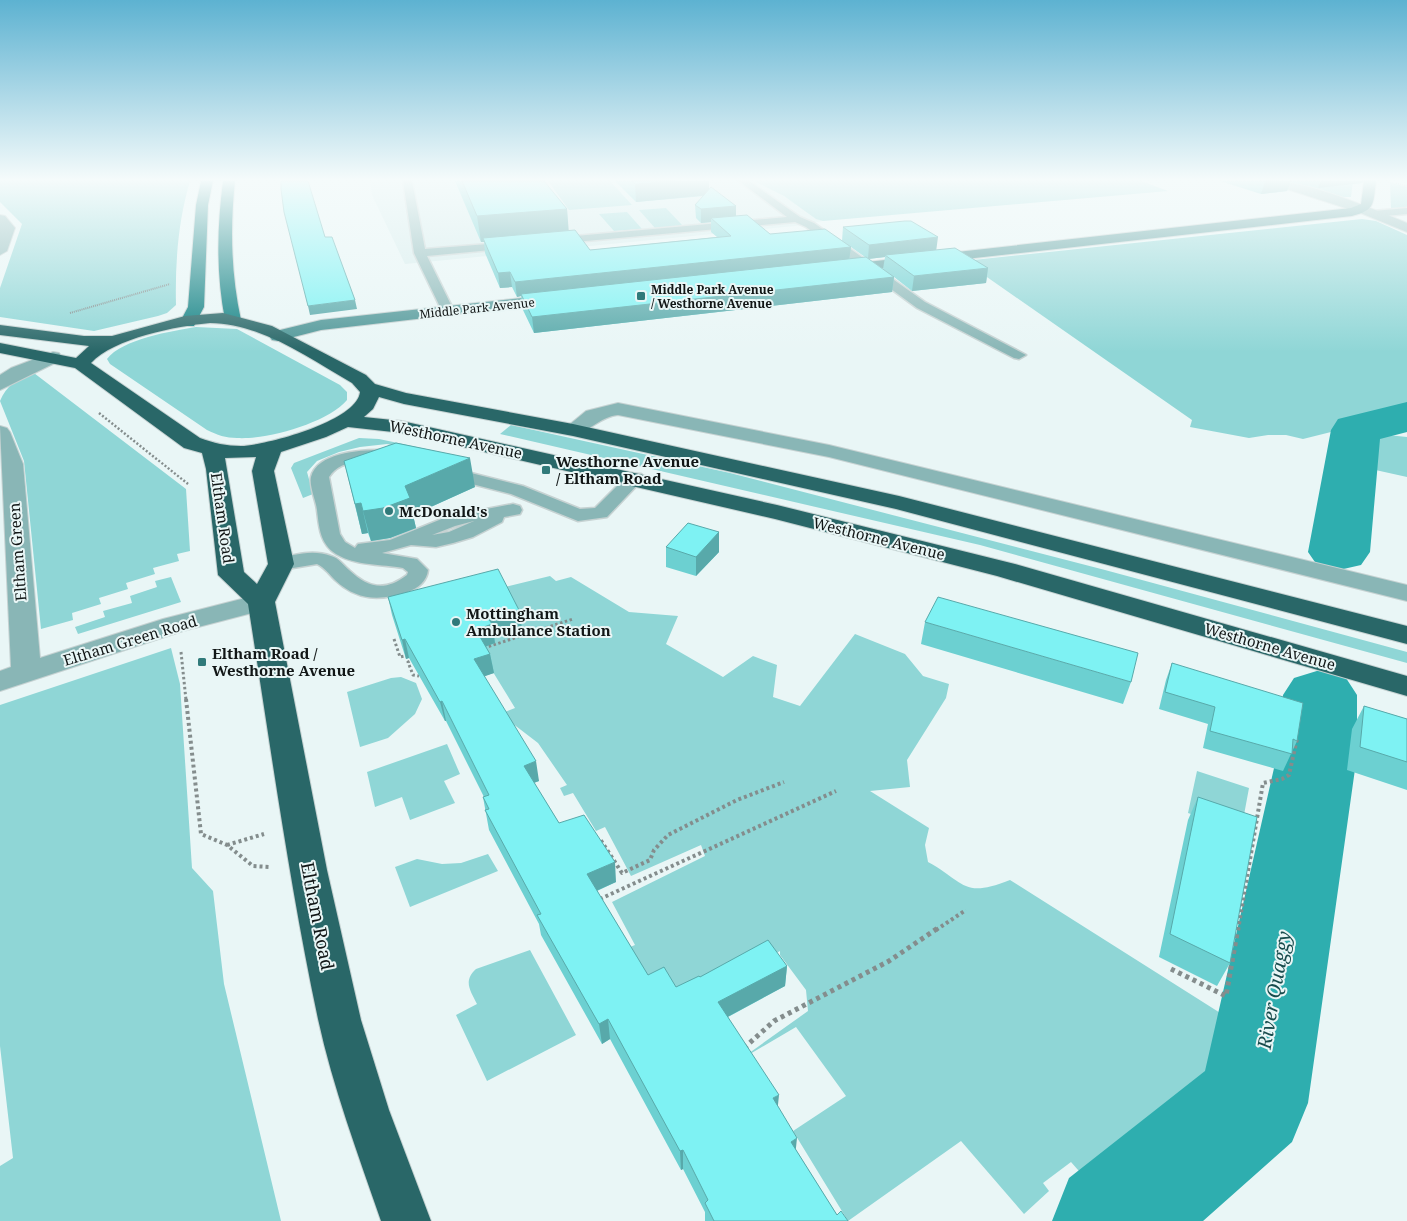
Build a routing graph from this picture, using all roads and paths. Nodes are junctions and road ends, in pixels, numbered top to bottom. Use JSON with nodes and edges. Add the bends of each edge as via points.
{"nodes":[{"id":1,"x":5,"y":238,"type":"edge"},
{"id":2,"x":200,"y":238,"type":"edge"},
{"id":3,"x":225,"y":238,"type":"edge"},
{"id":4,"x":417,"y":238,"type":"edge"},
{"id":5,"x":586,"y":238,"type":"edge"},
{"id":6,"x":828,"y":238,"type":"edge"},
{"id":7,"x":1128,"y":238,"type":"edge"},
{"id":8,"x":542,"y":242,"type":"edge"},
{"id":9,"x":522,"y":244,"type":"edge"},
{"id":10,"x":0,"y":251,"type":"edge"},
{"id":11,"x":420,"y":253,"type":"junction"},
{"id":12,"x":868,"y":266,"type":"junction"},
{"id":13,"x":829,"y":270,"type":"edge"},
{"id":14,"x":175,"y":283,"type":"dead end"},
{"id":15,"x":575,"y":298,"type":"edge"},
{"id":16,"x":448,"y":311,"type":"junction"},
{"id":17,"x":65,"y":315,"type":"dead end"},
{"id":18,"x":233,"y":320,"type":"junction"},
{"id":19,"x":188,"y":322,"type":"junction"},
{"id":20,"x":0,"y":330,"type":"edge"},
{"id":21,"x":278,"y":336,"type":"junction"},
{"id":22,"x":114,"y":341,"type":"junction"},
{"id":23,"x":0,"y":348,"type":"edge"},
{"id":24,"x":27,"y":353,"type":"junction"},
{"id":25,"x":1019,"y":355,"type":"dead end"},
{"id":26,"x":53,"y":357,"type":"junction"},
{"id":27,"x":0,"y":363,"type":"edge"},
{"id":28,"x":82,"y":364,"type":"junction"},
{"id":29,"x":0,"y":384,"type":"edge"},
{"id":30,"x":369,"y":388,"type":"junction"},
{"id":31,"x":92,"y":407,"type":"dead end"},
{"id":32,"x":344,"y":421,"type":"junction"},
{"id":33,"x":579,"y":425,"type":"junction"},
{"id":34,"x":0,"y":432,"type":"edge"},
{"id":35,"x":272,"y":447,"type":"junction"},
{"id":36,"x":212,"y":450,"type":"junction"},
{"id":37,"x":406,"y":462,"type":"edge"},
{"id":38,"x":434,"y":469,"type":"edge"},
{"id":39,"x":635,"y":478,"type":"junction"},
{"id":40,"x":193,"y":487,"type":"dead end"},
{"id":41,"x":543,"y":502,"type":"junction"},
{"id":42,"x":328,"y":521,"type":"junction"},
{"id":43,"x":281,"y":564,"type":"junction"},
{"id":44,"x":1407,"y":593,"type":"edge"},
{"id":45,"x":261,"y":602,"type":"junction"},
{"id":46,"x":573,"y":620,"type":"dead end"},
{"id":47,"x":1407,"y":635,"type":"edge"},
{"id":48,"x":394,"y":639,"type":"dead end"},
{"id":49,"x":180,"y":646,"type":"dead end"},
{"id":50,"x":476,"y":651,"type":"edge"},
{"id":51,"x":405,"y":656,"type":"edge"},
{"id":52,"x":416,"y":659,"type":"edge"},
{"id":53,"x":419,"y":676,"type":"edge"},
{"id":54,"x":13,"y":677,"type":"edge"},
{"id":55,"x":1407,"y":686,"type":"edge"},
{"id":56,"x":1298,"y":731,"type":"edge"},
{"id":57,"x":784,"y":782,"type":"dead end"},
{"id":58,"x":836,"y":791,"type":"dead end"},
{"id":59,"x":261,"y":835,"type":"dead end"},
{"id":60,"x":591,"y":843,"type":"edge"},
{"id":61,"x":226,"y":845,"type":"junction"},
{"id":62,"x":308,"y":870,"type":"junction"},
{"id":63,"x":605,"y":908,"type":"edge"},
{"id":64,"x":966,"y":910,"type":"dead end"},
{"id":65,"x":1171,"y":969,"type":"dead end"},
{"id":66,"x":742,"y":1050,"type":"edge"},
{"id":67,"x":406,"y":1221,"type":"edge"}],
"edges":[{"from":1,"to":10,"type":"street"},
{"from":2,"to":19,"type":"main road","via":[[196,307]]},
{"from":3,"to":18,"type":"main road"},
{"from":4,"to":11,"type":"lane"},
{"from":5,"to":8,"type":"lane"},
{"from":6,"to":12,"type":"lane"},
{"from":7,"to":12,"type":"street"},
{"from":9,"to":11,"type":"lane"},
{"from":11,"to":16,"type":"lane"},
{"from":12,"to":13,"type":"street"},
{"from":12,"to":25,"type":"lane","via":[[921,306]]},
{"from":14,"to":17,"type":"path"},
{"from":15,"to":16,"type":"street","name":"Middle Park Avenue"},
{"from":16,"to":21,"type":"street","name":"Middle Park Avenue","via":[[321,325]]},
{"from":18,"to":19,"type":"highway","name":"Westhorne Avenue"},
{"from":18,"to":21,"type":"highway","name":"Westhorne Avenue"},
{"from":19,"to":22,"type":"highway","name":"Westhorne Avenue"},
{"from":20,"to":22,"type":"highway","via":[[84,341]]},
{"from":21,"to":30,"type":"highway","name":"Westhorne Avenue","via":[[359,379]]},
{"from":22,"to":28,"type":"highway","via":[[86,357]]},
{"from":23,"to":24,"type":"highway"},
{"from":24,"to":26,"type":"highway"},
{"from":24,"to":27,"type":"street"},
{"from":26,"to":28,"type":"highway"},
{"from":26,"to":29,"type":"street","via":[[18,372]]},
{"from":28,"to":36,"type":"highway","via":[[192,443]]},
{"from":30,"to":32,"type":"highway","via":[[369,401],[361,411]]},
{"from":30,"to":33,"type":"highway","name":"Westhorne Avenue","via":[[404,398]]},
{"from":31,"to":40,"type":"path"},
{"from":32,"to":35,"type":"highway"},
{"from":32,"to":39,"type":"highway","name":"Westhorne Avenue","via":[[402,427]]},
{"from":33,"to":44,"type":"street","via":[[604,410],[618,409],[829,451]]},
{"from":33,"to":47,"type":"highway","name":"Westhorne Avenue","via":[[899,503]]},
{"from":34,"to":54,"type":"street","name":"Eltham Green","via":[[12,464]]},
{"from":35,"to":36,"type":"highway","via":[[249,452]]},
{"from":35,"to":43,"type":"highway","via":[[263,471]]},
{"from":36,"to":45,"type":"highway","name":"Eltham Road","via":[[231,575]]},
{"from":37,"to":42,"type":"lane","via":[[384,456],[361,455],[328,467],[319,480]]},
{"from":38,"to":41,"type":"lane","via":[[517,490]]},
{"from":39,"to":41,"type":"lane","via":[[600,513],[578,515]]},
{"from":39,"to":55,"type":"highway","name":"Westhorne Avenue","via":[[1006,570]]},
{"from":41,"to":42,"type":"lane","via":[[513,510],[468,533],[446,540],[429,543],[412,539],[366,549]]},
{"from":42,"to":43,"type":"lane","via":[[335,542],[344,550],[410,564],[417,568],[418,576],[397,588],[373,594],[355,587],[328,561],[315,558]]},
{"from":43,"to":45,"type":"highway"},
{"from":45,"to":54,"type":"street","name":"Eltham Green Road","via":[[173,625]]},
{"from":45,"to":62,"type":"highway","name":"Eltham Road"},
{"from":46,"to":50,"type":"path"},
{"from":48,"to":51,"type":"path","via":[[400,657]]},
{"from":49,"to":61,"type":"path","via":[[201,834]]},
{"from":52,"to":53,"type":"path","via":[[408,662],[413,675]]},
{"from":56,"to":65,"type":"path","via":[[1289,775],[1264,783],[1226,996]]},
{"from":57,"to":60,"type":"path","via":[[738,800],[668,835],[654,850],[650,860],[622,873],[600,839]]},
{"from":58,"to":63,"type":"path","via":[[600,900]]},
{"from":59,"to":61,"type":"path"},
{"from":61,"to":62,"type":"path","via":[[253,866]]},
{"from":62,"to":67,"type":"highway","name":"Eltham Road","via":[[342,1029],[366,1110]]},
{"from":64,"to":66,"type":"path","via":[[889,961],[774,1021]]}]}
